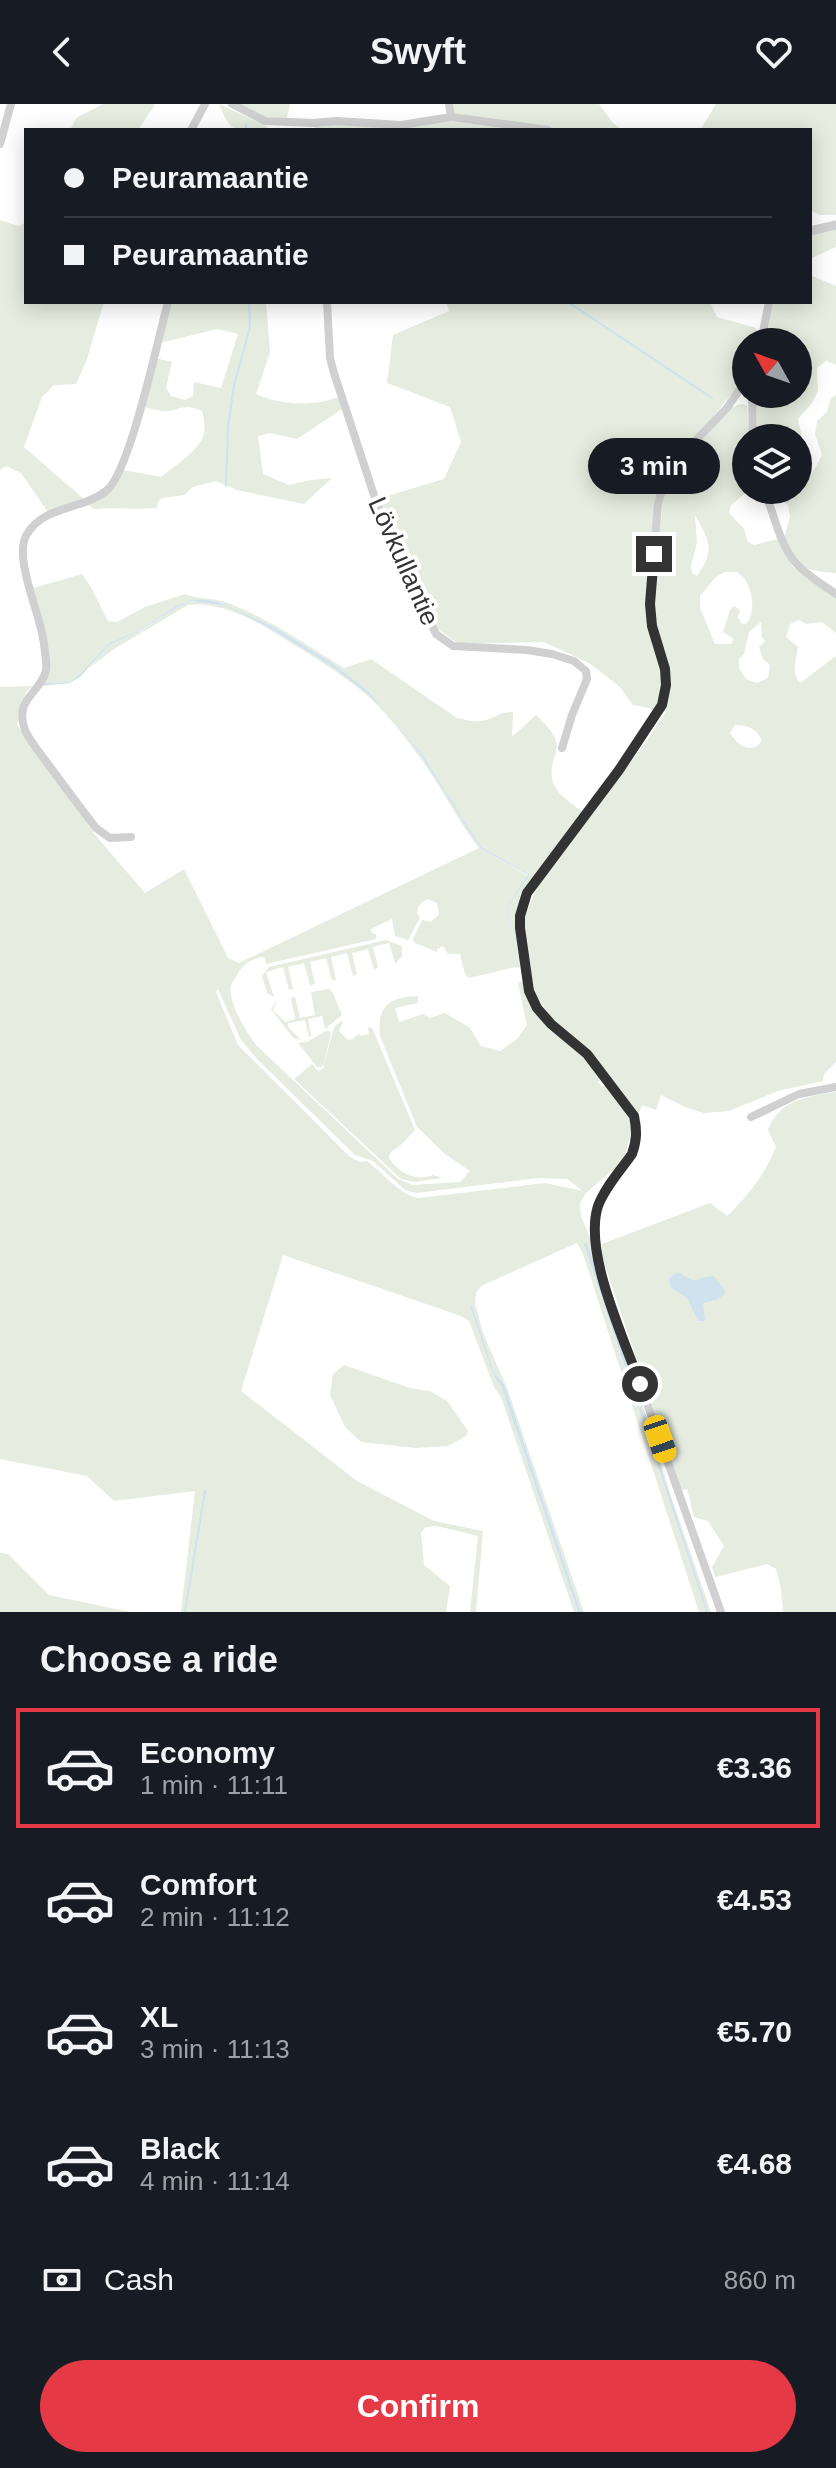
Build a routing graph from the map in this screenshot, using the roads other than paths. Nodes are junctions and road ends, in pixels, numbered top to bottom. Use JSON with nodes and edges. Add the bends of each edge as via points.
{"nodes":[{"id":1,"x":11,"y":104,"type":"edge"},
{"id":2,"x":205,"y":104,"type":"edge"},
{"id":3,"x":232,"y":104,"type":"edge"},
{"id":4,"x":449,"y":104,"type":"edge"},
{"id":5,"x":451,"y":117,"type":"junction"},
{"id":6,"x":274,"y":126,"type":"edge"},
{"id":7,"x":192,"y":128,"type":"edge"},
{"id":8,"x":533,"y":128,"type":"edge"},
{"id":9,"x":0,"y":144,"type":"edge"},
{"id":10,"x":836,"y":225,"type":"edge"},
{"id":11,"x":812,"y":231,"type":"edge"},
{"id":12,"x":167,"y":304,"type":"edge"},
{"id":13,"x":327,"y":304,"type":"edge"},
{"id":14,"x":769,"y":304,"type":"edge"},
{"id":15,"x":764,"y":328,"type":"edge"},
{"id":16,"x":732,"y":402,"type":"edge"},
{"id":17,"x":769,"y":504,"type":"edge"},
{"id":18,"x":836,"y":594,"type":"edge"},
{"id":19,"x":562,"y":748,"type":"dead end"},
{"id":20,"x":131,"y":837,"type":"dead end"},
{"id":21,"x":836,"y":1087,"type":"edge"},
{"id":22,"x":751,"y":1117,"type":"dead end"},
{"id":23,"x":721,"y":1612,"type":"edge"}],
"edges":[{"from":1,"to":9,"type":"street"},
{"from":2,"to":7,"type":"street"},
{"from":3,"to":6,"type":"street"},
{"from":4,"to":5,"type":"street"},
{"from":5,"to":6,"type":"street","via":[[401,125],[337,121]]},
{"from":5,"to":8,"type":"street"},
{"from":10,"to":11,"type":"street"},
{"from":12,"to":20,"type":"street","via":[[119,475],[104,493],[35,524],[22,549],[46,669],[23,710],[25,732],[96,828],[110,838]]},
{"from":13,"to":19,"type":"street","name":"Lövkullantie","via":[[334,373],[388,538],[429,623],[453,646],[527,650],[580,665],[587,679]]},
{"from":14,"to":15,"type":"street"},
{"from":16,"to":23,"type":"street","via":[[672,465],[658,504],[650,604],[665,669],[662,705],[527,893],[520,916],[529,991],[537,1008],[587,1054],[634,1116],[635,1145],[600,1202],[594,1239],[601,1274]]},
{"from":17,"to":18,"type":"street","via":[[794,561]]},
{"from":21,"to":22,"type":"street","via":[[799,1094]]}]}
